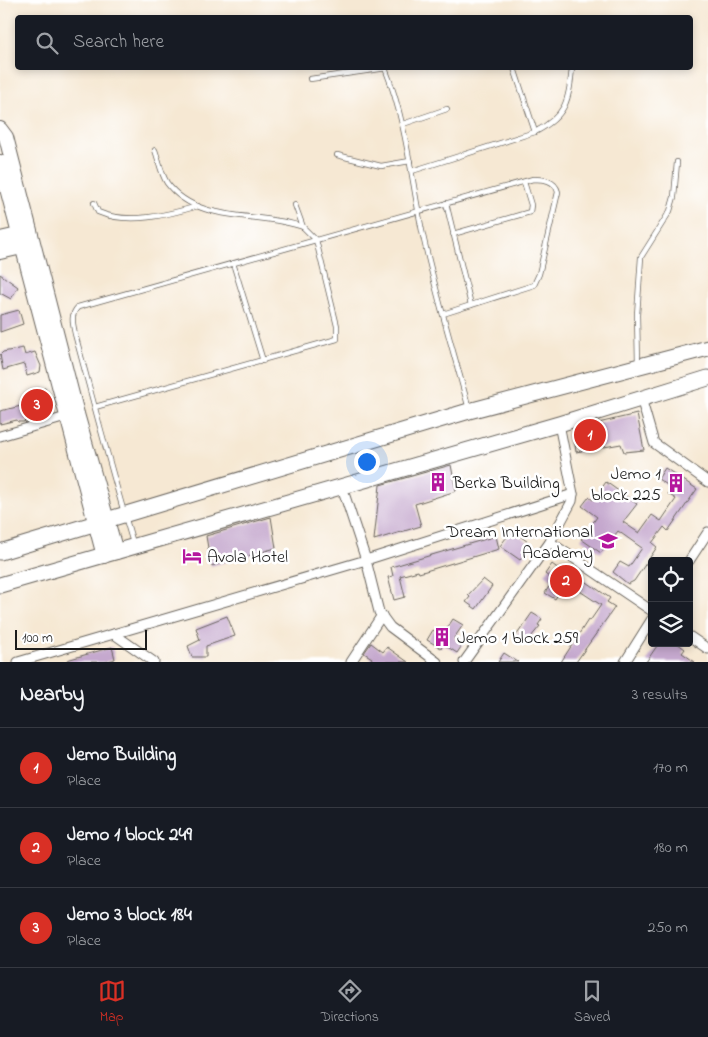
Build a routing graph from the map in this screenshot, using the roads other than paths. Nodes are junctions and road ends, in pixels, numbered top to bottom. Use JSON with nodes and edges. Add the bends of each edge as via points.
{"nodes":[{"id":1,"x":372,"y":70,"type":"edge"},
{"id":2,"x":387,"y":70,"type":"edge"},
{"id":3,"x":515,"y":70,"type":"edge"},
{"id":4,"x":572,"y":70,"type":"edge"},
{"id":5,"x":310,"y":79,"type":"dead end"},
{"id":6,"x":447,"y":109,"type":"dead end"},
{"id":7,"x":403,"y":124,"type":"junction"},
{"id":8,"x":535,"y":132,"type":"junction"},
{"id":9,"x":2,"y":134,"type":"edge"},
{"id":10,"x":155,"y":150,"type":"dead end"},
{"id":11,"x":337,"y":155,"type":"dead end"},
{"id":12,"x":0,"y":162,"type":"edge"},
{"id":13,"x":410,"y":162,"type":"junction"},
{"id":14,"x":677,"y":162,"type":"dead end"},
{"id":15,"x":412,"y":171,"type":"junction"},
{"id":16,"x":524,"y":182,"type":"junction"},
{"id":17,"x":94,"y":203,"type":"dead end"},
{"id":18,"x":446,"y":203,"type":"junction"},
{"id":19,"x":295,"y":205,"type":"dead end"},
{"id":20,"x":198,"y":206,"type":"junction"},
{"id":21,"x":418,"y":211,"type":"junction"},
{"id":22,"x":303,"y":227,"type":"junction"},
{"id":23,"x":453,"y":234,"type":"junction"},
{"id":24,"x":0,"y":240,"type":"edge"},
{"id":25,"x":316,"y":240,"type":"junction"},
{"id":26,"x":20,"y":241,"type":"junction"},
{"id":27,"x":0,"y":252,"type":"edge"},
{"id":28,"x":232,"y":263,"type":"junction"},
{"id":29,"x":472,"y":305,"type":"junction"},
{"id":30,"x":443,"y":314,"type":"junction"},
{"id":31,"x":708,"y":348,"type":"edge"},
{"id":32,"x":263,"y":361,"type":"junction"},
{"id":33,"x":638,"y":368,"type":"junction"},
{"id":34,"x":708,"y":378,"type":"edge"},
{"id":35,"x":641,"y":398,"type":"junction"},
{"id":36,"x":95,"y":408,"type":"junction"},
{"id":37,"x":469,"y":412,"type":"junction"},
{"id":38,"x":66,"y":417,"type":"junction"},
{"id":39,"x":559,"y":424,"type":"junction"},
{"id":40,"x":0,"y":436,"type":"edge"},
{"id":41,"x":708,"y":482,"type":"edge"},
{"id":42,"x":342,"y":487,"type":"junction"},
{"id":43,"x":573,"y":494,"type":"junction"},
{"id":44,"x":125,"y":516,"type":"junction"},
{"id":45,"x":101,"y":523,"type":"junction"},
{"id":46,"x":708,"y":532,"type":"edge"},
{"id":47,"x":550,"y":542,"type":"junction"},
{"id":48,"x":134,"y":547,"type":"junction"},
{"id":49,"x":0,"y":552,"type":"edge"},
{"id":50,"x":110,"y":554,"type":"junction"},
{"id":51,"x":692,"y":557,"type":"edge"},
{"id":52,"x":366,"y":560,"type":"junction"},
{"id":53,"x":0,"y":585,"type":"edge"},
{"id":54,"x":648,"y":608,"type":"edge"},
{"id":55,"x":382,"y":615,"type":"junction"},
{"id":56,"x":648,"y":625,"type":"edge"},
{"id":57,"x":114,"y":634,"type":"junction"},
{"id":58,"x":693,"y":639,"type":"edge"},
{"id":59,"x":708,"y":649,"type":"edge"},
{"id":60,"x":18,"y":662,"type":"edge"},
{"id":61,"x":154,"y":662,"type":"edge"},
{"id":62,"x":352,"y":662,"type":"edge"},
{"id":63,"x":437,"y":662,"type":"edge"},
{"id":64,"x":464,"y":662,"type":"edge"},
{"id":65,"x":625,"y":662,"type":"edge"}],
"edges":[{"from":1,"to":5,"type":"lane"},
{"from":2,"to":7,"type":"lane"},
{"from":3,"to":8,"type":"lane"},
{"from":4,"to":8,"type":"lane","via":[[564,110],[557,119]]},
{"from":6,"to":7,"type":"lane"},
{"from":7,"to":13,"type":"lane"},
{"from":8,"to":15,"type":"lane"},
{"from":9,"to":45,"type":"street","via":[[76,414]]},
{"from":10,"to":20,"type":"lane","via":[[167,182]]},
{"from":11,"to":13,"type":"lane","via":[[381,166]]},
{"from":12,"to":26,"type":"street"},
{"from":13,"to":15,"type":"lane"},
{"from":14,"to":33,"type":"lane","via":[[670,210],[642,257],[637,306]]},
{"from":15,"to":21,"type":"lane"},
{"from":16,"to":18,"type":"lane"},
{"from":16,"to":23,"type":"lane","via":[[530,212]]},
{"from":16,"to":29,"type":"lane","via":[[548,180],[558,188],[537,281],[528,288]]},
{"from":17,"to":20,"type":"lane","via":[[98,212],[119,218],[179,212]]},
{"from":18,"to":21,"type":"lane"},
{"from":18,"to":23,"type":"lane"},
{"from":19,"to":22,"type":"lane"},
{"from":20,"to":22,"type":"lane","via":[[226,214],[289,221]]},
{"from":21,"to":25,"type":"lane"},
{"from":21,"to":30,"type":"lane"},
{"from":22,"to":25,"type":"lane"},
{"from":23,"to":29,"type":"lane"},
{"from":24,"to":26,"type":"street"},
{"from":25,"to":28,"type":"lane"},
{"from":25,"to":32,"type":"lane","via":[[337,326],[337,339]]},
{"from":26,"to":27,"type":"street"},
{"from":26,"to":38,"type":"street"},
{"from":28,"to":32,"type":"lane"},
{"from":28,"to":36,"type":"lane","via":[[84,304],[75,310],[73,328]]},
{"from":29,"to":30,"type":"lane"},
{"from":30,"to":37,"type":"lane"},
{"from":31,"to":33,"type":"main road"},
{"from":32,"to":36,"type":"lane"},
{"from":33,"to":37,"type":"main road"},
{"from":34,"to":35,"type":"main road"},
{"from":35,"to":39,"type":"main road"},
{"from":35,"to":41,"type":"street","via":[[654,442]]},
{"from":36,"to":44,"type":"lane"},
{"from":37,"to":44,"type":"main road"},
{"from":38,"to":40,"type":"street"},
{"from":38,"to":45,"type":"street"},
{"from":39,"to":42,"type":"main road"},
{"from":39,"to":43,"type":"street"},
{"from":42,"to":48,"type":"main road"},
{"from":42,"to":52,"type":"street"},
{"from":43,"to":47,"type":"street"},
{"from":43,"to":52,"type":"street"},
{"from":44,"to":45,"type":"main road"},
{"from":44,"to":48,"type":"lane"},
{"from":45,"to":49,"type":"main road"},
{"from":45,"to":50,"type":"street"},
{"from":46,"to":51,"type":"street"},
{"from":47,"to":54,"type":"street"},
{"from":47,"to":64,"type":"street"},
{"from":48,"to":50,"type":"main road"},
{"from":50,"to":53,"type":"main road"},
{"from":52,"to":55,"type":"street"},
{"from":52,"to":57,"type":"street"},
{"from":55,"to":62,"type":"street"},
{"from":55,"to":63,"type":"street","via":[[390,627]]},
{"from":56,"to":65,"type":"street"},
{"from":57,"to":60,"type":"street"},
{"from":57,"to":61,"type":"street"},
{"from":58,"to":59,"type":"street"}]}
